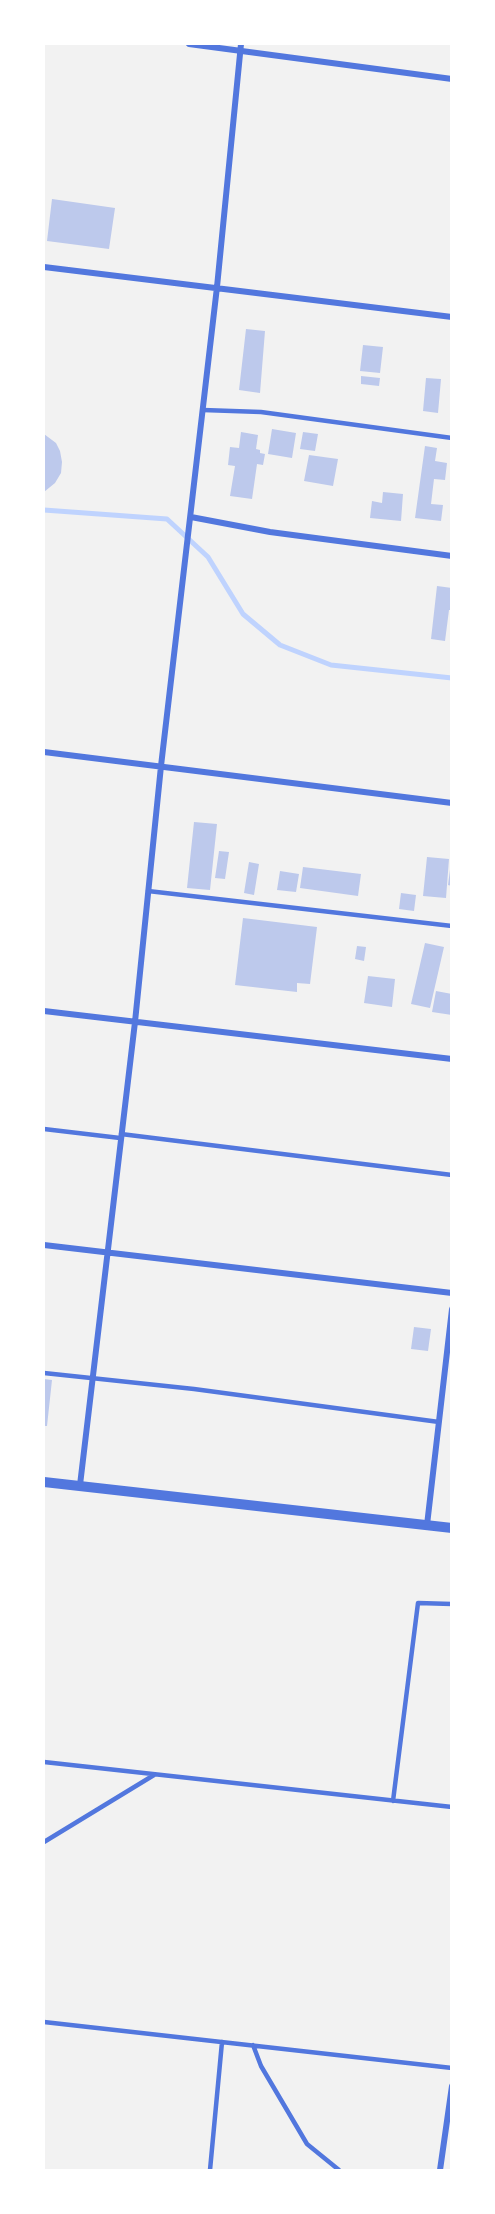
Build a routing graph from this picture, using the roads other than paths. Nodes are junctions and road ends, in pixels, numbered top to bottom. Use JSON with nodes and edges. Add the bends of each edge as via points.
{"nodes":[{"id":1,"x":189,"y":44,"type":"edge"},
{"id":2,"x":241,"y":47,"type":"edge"},
{"id":3,"x":452,"y":79,"type":"edge"},
{"id":4,"x":44,"y":267,"type":"edge"},
{"id":5,"x":217,"y":287,"type":"junction"},
{"id":6,"x":452,"y":317,"type":"edge"},
{"id":7,"x":203,"y":410,"type":"junction"},
{"id":8,"x":452,"y":438,"type":"edge"},
{"id":9,"x":191,"y":518,"type":"junction"},
{"id":10,"x":452,"y":556,"type":"edge"},
{"id":11,"x":44,"y":752,"type":"edge"},
{"id":12,"x":161,"y":766,"type":"junction"},
{"id":13,"x":452,"y":803,"type":"edge"},
{"id":14,"x":148,"y":891,"type":"junction"},
{"id":15,"x":452,"y":926,"type":"edge"},
{"id":16,"x":44,"y":1011,"type":"edge"},
{"id":17,"x":135,"y":1022,"type":"junction"},
{"id":18,"x":452,"y":1059,"type":"edge"},
{"id":19,"x":44,"y":1129,"type":"edge"},
{"id":20,"x":121,"y":1136,"type":"junction"},
{"id":21,"x":452,"y":1175,"type":"edge"},
{"id":22,"x":44,"y":1245,"type":"edge"},
{"id":23,"x":107,"y":1251,"type":"junction"},
{"id":24,"x":452,"y":1293,"type":"edge"},
{"id":25,"x":452,"y":1308,"type":"edge"},
{"id":26,"x":44,"y":1373,"type":"edge"},
{"id":27,"x":93,"y":1378,"type":"junction"},
{"id":28,"x":439,"y":1422,"type":"junction"},
{"id":29,"x":44,"y":1482,"type":"edge"},
{"id":30,"x":80,"y":1485,"type":"junction"},
{"id":31,"x":427,"y":1526,"type":"junction"},
{"id":32,"x":452,"y":1528,"type":"edge"},
{"id":33,"x":452,"y":1605,"type":"edge"},
{"id":34,"x":44,"y":1762,"type":"edge"},
{"id":35,"x":154,"y":1774,"type":"junction"},
{"id":36,"x":393,"y":1801,"type":"junction"},
{"id":37,"x":452,"y":1808,"type":"edge"},
{"id":38,"x":44,"y":1842,"type":"edge"},
{"id":39,"x":44,"y":2022,"type":"edge"},
{"id":40,"x":222,"y":2042,"type":"junction"},
{"id":41,"x":253,"y":2045,"type":"junction"},
{"id":42,"x":452,"y":2068,"type":"edge"},
{"id":43,"x":452,"y":2086,"type":"edge"},
{"id":44,"x":210,"y":2170,"type":"edge"},
{"id":45,"x":339,"y":2170,"type":"edge"},
{"id":46,"x":440,"y":2170,"type":"edge"}],
"edges":[{"from":1,"to":2,"type":"street"},
{"from":2,"to":3,"type":"street"},
{"from":2,"to":5,"type":"street"},
{"from":4,"to":5,"type":"street"},
{"from":5,"to":6,"type":"street"},
{"from":5,"to":7,"type":"street"},
{"from":7,"to":8,"type":"lane","via":[[261,412]]},
{"from":7,"to":9,"type":"street"},
{"from":9,"to":10,"type":"street"},
{"from":9,"to":12,"type":"street"},
{"from":11,"to":12,"type":"street"},
{"from":12,"to":13,"type":"street"},
{"from":12,"to":14,"type":"street"},
{"from":14,"to":15,"type":"lane"},
{"from":14,"to":17,"type":"street"},
{"from":16,"to":17,"type":"street"},
{"from":17,"to":18,"type":"street"},
{"from":17,"to":20,"type":"street"},
{"from":19,"to":20,"type":"lane"},
{"from":20,"to":21,"type":"lane"},
{"from":20,"to":23,"type":"street"},
{"from":22,"to":23,"type":"street"},
{"from":23,"to":24,"type":"street"},
{"from":23,"to":27,"type":"street"},
{"from":25,"to":28,"type":"street"},
{"from":26,"to":27,"type":"lane"},
{"from":27,"to":28,"type":"lane"},
{"from":27,"to":30,"type":"street"},
{"from":28,"to":31,"type":"street"},
{"from":29,"to":30,"type":"street"},
{"from":30,"to":31,"type":"street"},
{"from":31,"to":32,"type":"street"},
{"from":33,"to":36,"type":"lane","via":[[417,1603]]},
{"from":34,"to":35,"type":"lane"},
{"from":35,"to":36,"type":"lane"},
{"from":35,"to":38,"type":"lane"},
{"from":36,"to":37,"type":"lane"},
{"from":39,"to":40,"type":"lane"},
{"from":40,"to":41,"type":"lane"},
{"from":40,"to":44,"type":"lane"},
{"from":41,"to":42,"type":"lane"},
{"from":41,"to":45,"type":"lane","via":[[261,2066],[308,2144]]},
{"from":43,"to":46,"type":"street"}]}
